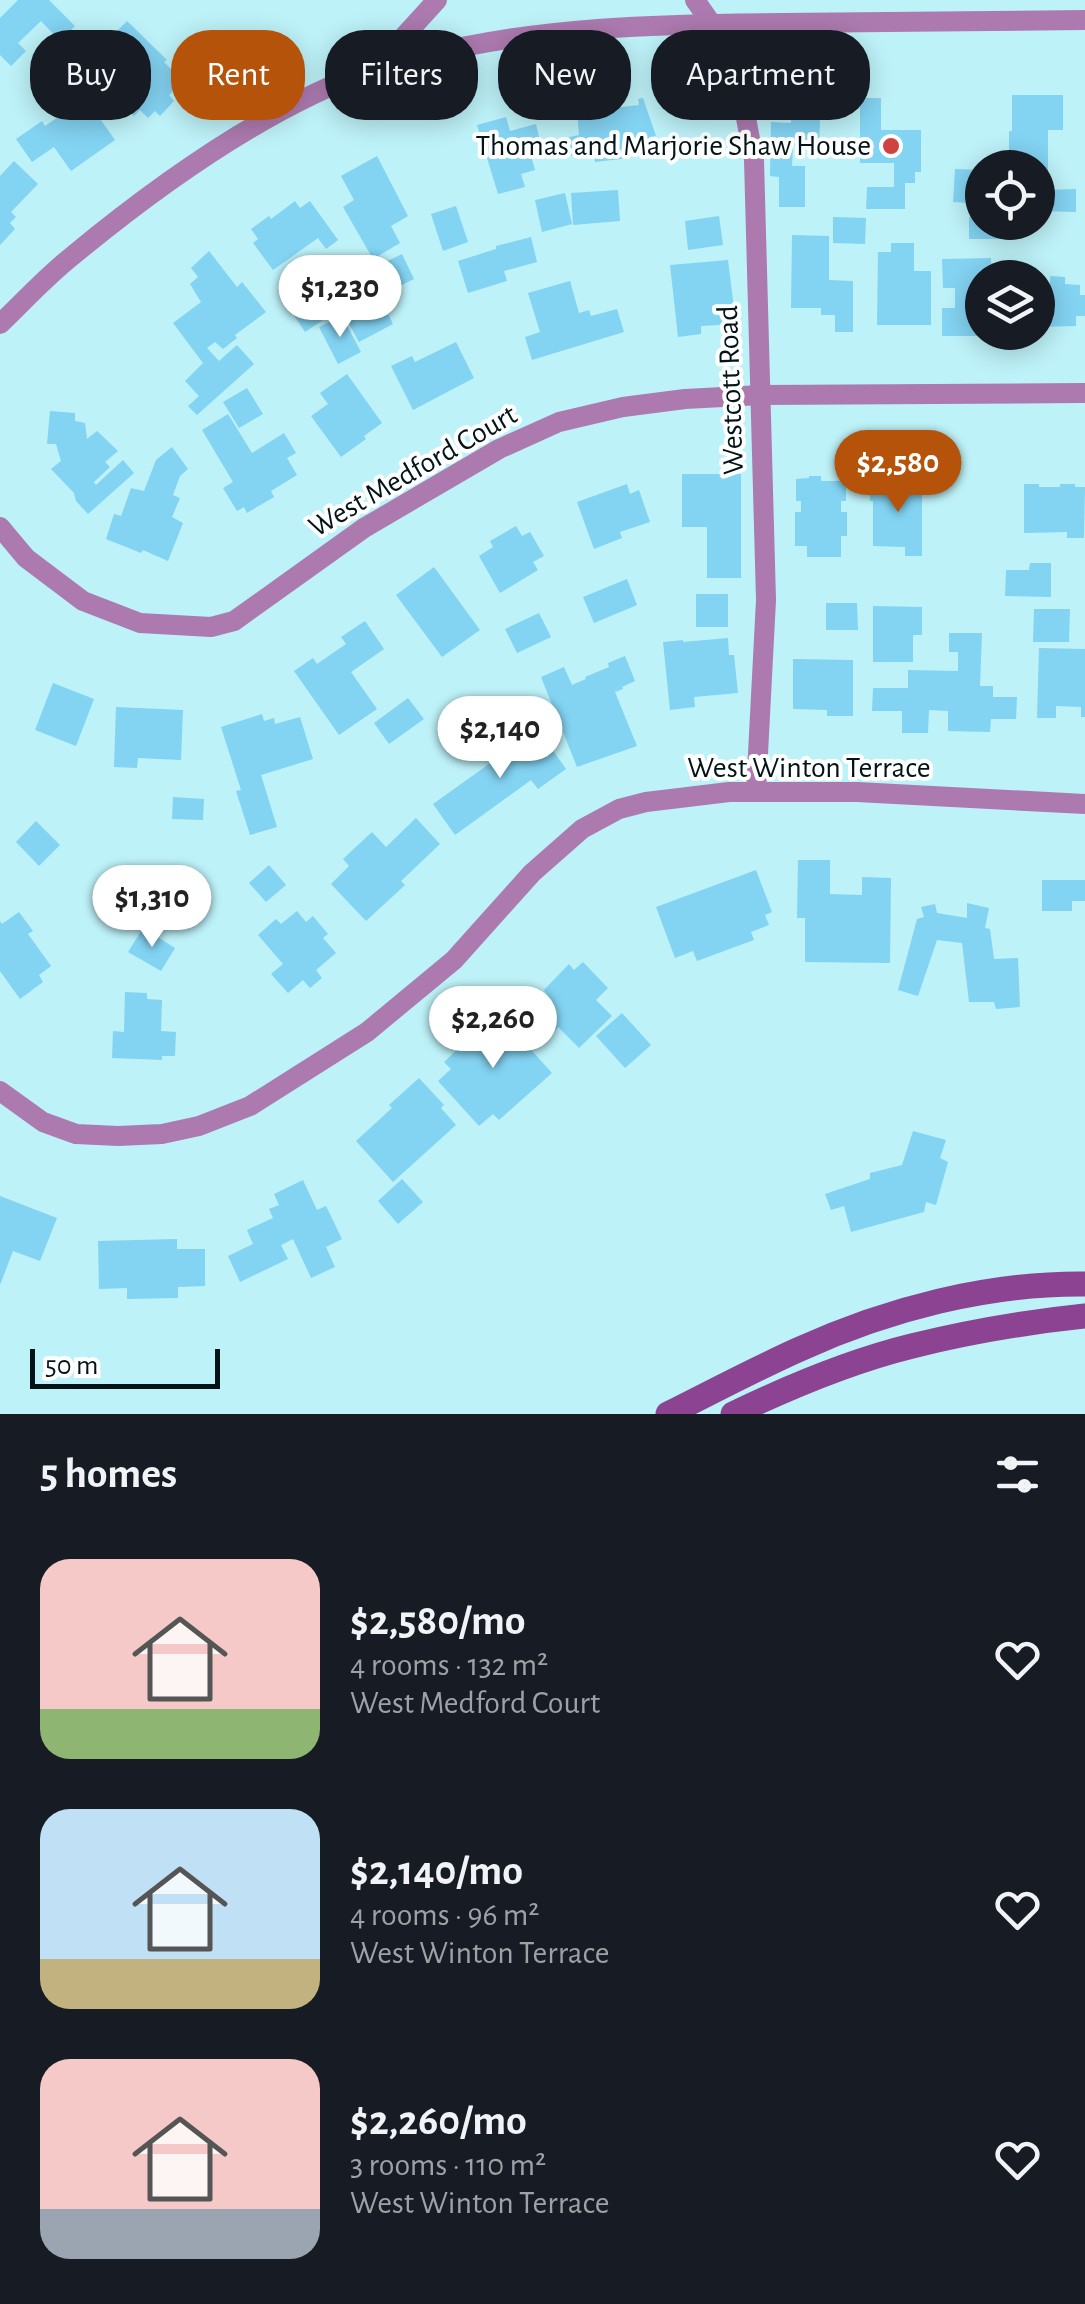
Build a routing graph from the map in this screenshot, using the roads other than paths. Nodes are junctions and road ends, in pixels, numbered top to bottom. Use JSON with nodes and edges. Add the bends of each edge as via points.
{"nodes":[{"id":1,"x":436,"y":0,"type":"edge"},
{"id":2,"x":695,"y":0,"type":"edge"},
{"id":3,"x":1085,"y":20,"type":"edge"},
{"id":4,"x":711,"y":23,"type":"junction"},
{"id":5,"x":409,"y":30,"type":"edge"},
{"id":6,"x":478,"y":44,"type":"edge"},
{"id":7,"x":325,"y":88,"type":"edge"},
{"id":8,"x":0,"y":324,"type":"edge"},
{"id":9,"x":1085,"y":393,"type":"edge"},
{"id":10,"x":761,"y":395,"type":"junction"},
{"id":11,"x":0,"y":527,"type":"edge"},
{"id":12,"x":756,"y":792,"type":"junction"},
{"id":13,"x":1085,"y":804,"type":"edge"},
{"id":14,"x":0,"y":1091,"type":"edge"},
{"id":15,"x":1085,"y":1284,"type":"edge"},
{"id":16,"x":1085,"y":1316,"type":"edge"},
{"id":17,"x":668,"y":1414,"type":"edge"},
{"id":18,"x":732,"y":1414,"type":"edge"}],
"edges":[{"from":1,"to":5,"type":"street"},
{"from":2,"to":4,"type":"street","name":"Westcott Road"},
{"from":3,"to":4,"type":"street"},
{"from":4,"to":6,"type":"street","via":[[594,28]]},
{"from":4,"to":10,"type":"street","name":"Westcott Road","via":[[737,71],[754,160]]},
{"from":7,"to":8,"type":"street","via":[[156,190],[68,258]]},
{"from":9,"to":10,"type":"street","name":"West Medford Court"},
{"from":10,"to":11,"type":"street","name":"West Medford Court","via":[[685,398],[559,422],[381,518],[234,622],[211,627],[140,622],[83,601],[26,558]]},
{"from":10,"to":12,"type":"street","name":"Westcott Road","via":[[766,600]]},
{"from":12,"to":13,"type":"street","name":"West Winton Terrace"},
{"from":12,"to":14,"type":"street","name":"West Winton Terrace","via":[[646,802],[582,830],[532,873],[454,960],[368,1032],[250,1106],[162,1134],[76,1134],[43,1122]]},
{"from":15,"to":17,"type":"main road","via":[[994,1291],[867,1323]]},
{"from":16,"to":18,"type":"main road","via":[[909,1347]]}]}
